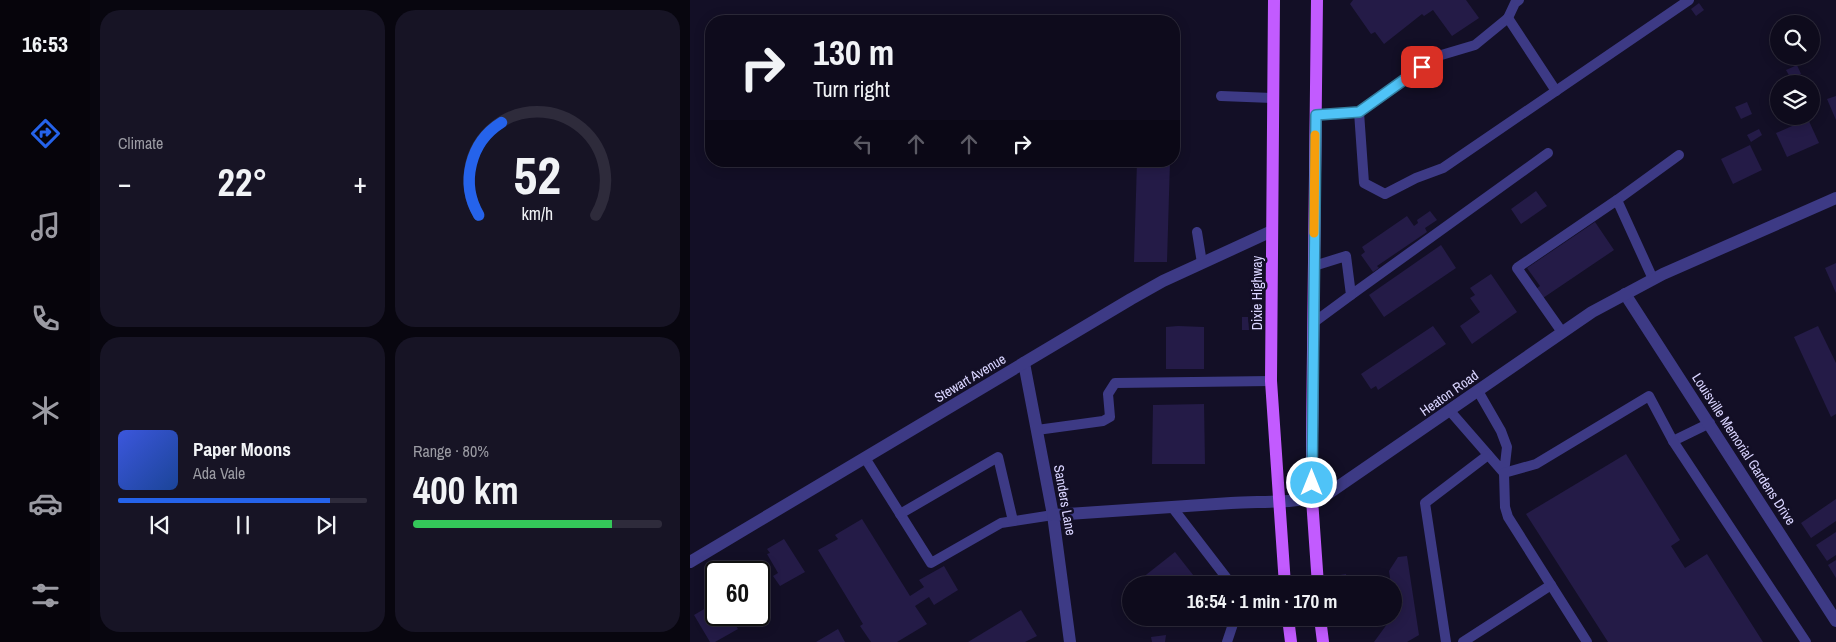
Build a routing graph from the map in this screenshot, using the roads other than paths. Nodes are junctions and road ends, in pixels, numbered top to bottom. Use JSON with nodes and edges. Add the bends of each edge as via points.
{"nodes":[{"id":1,"x":1274,"y":0,"type":"edge"},
{"id":2,"x":1317,"y":0,"type":"edge"},
{"id":3,"x":1519,"y":0,"type":"edge"},
{"id":4,"x":1689,"y":0,"type":"edge"},
{"id":5,"x":1508,"y":18,"type":"junction"},
{"id":6,"x":1556,"y":91,"type":"junction"},
{"id":7,"x":1220,"y":96,"type":"dead end"},
{"id":8,"x":1273,"y":98,"type":"junction"},
{"id":9,"x":1359,"y":112,"type":"junction"},
{"id":10,"x":1316,"y":115,"type":"junction"},
{"id":11,"x":1548,"y":152,"type":"dead end"},
{"id":12,"x":1679,"y":155,"type":"dead end"},
{"id":13,"x":1836,"y":198,"type":"edge"},
{"id":14,"x":1617,"y":200,"type":"junction"},
{"id":15,"x":1272,"y":231,"type":"junction"},
{"id":16,"x":1197,"y":232,"type":"dead end"},
{"id":17,"x":1202,"y":263,"type":"junction"},
{"id":18,"x":1314,"y":266,"type":"junction"},
{"id":19,"x":1653,"y":279,"type":"junction"},
{"id":20,"x":1625,"y":294,"type":"junction"},
{"id":21,"x":1351,"y":295,"type":"junction"},
{"id":22,"x":1313,"y":323,"type":"junction"},
{"id":23,"x":1562,"y":332,"type":"junction"},
{"id":24,"x":1024,"y":363,"type":"junction"},
{"id":25,"x":1271,"y":381,"type":"junction"},
{"id":26,"x":1478,"y":391,"type":"junction"},
{"id":27,"x":1450,"y":411,"type":"junction"},
{"id":28,"x":1710,"y":423,"type":"junction"},
{"id":29,"x":1037,"y":430,"type":"junction"},
{"id":30,"x":1673,"y":441,"type":"junction"},
{"id":31,"x":1488,"y":455,"type":"junction"},
{"id":32,"x":865,"y":458,"type":"junction"},
{"id":33,"x":1504,"y":474,"type":"junction"},
{"id":34,"x":1312,"y":498,"type":"junction"},
{"id":35,"x":1281,"y":502,"type":"junction"},
{"id":36,"x":1172,"y":507,"type":"junction"},
{"id":37,"x":900,"y":514,"type":"junction"},
{"id":38,"x":1053,"y":515,"type":"junction"},
{"id":39,"x":1013,"y":521,"type":"junction"},
{"id":40,"x":690,"y":562,"type":"edge"},
{"id":41,"x":1225,"y":576,"type":"edge"},
{"id":42,"x":1285,"y":576,"type":"edge"},
{"id":43,"x":1317,"y":576,"type":"edge"},
{"id":44,"x":1551,"y":585,"type":"junction"},
{"id":45,"x":1836,"y":621,"type":"edge"},
{"id":46,"x":1233,"y":626,"type":"edge"},
{"id":47,"x":1289,"y":626,"type":"edge"},
{"id":48,"x":1321,"y":626,"type":"edge"},
{"id":49,"x":1070,"y":642,"type":"edge"},
{"id":50,"x":1227,"y":642,"type":"edge"},
{"id":51,"x":1291,"y":642,"type":"edge"},
{"id":52,"x":1323,"y":642,"type":"edge"},
{"id":53,"x":1446,"y":642,"type":"edge"},
{"id":54,"x":1463,"y":642,"type":"edge"},
{"id":55,"x":1587,"y":642,"type":"edge"},
{"id":56,"x":1806,"y":642,"type":"edge"}],
"edges":[{"from":1,"to":8,"type":"main road","name":"Dixie Highway"},
{"from":2,"to":10,"type":"main road"},
{"from":3,"to":5,"type":"lane"},
{"from":4,"to":6,"type":"lane"},
{"from":5,"to":6,"type":"lane"},
{"from":5,"to":9,"type":"lane","via":[[1475,45],[1438,56]]},
{"from":6,"to":9,"type":"lane","via":[[1443,168],[1385,194],[1364,183]]},
{"from":7,"to":8,"type":"lane"},
{"from":8,"to":15,"type":"main road","name":"Dixie Highway"},
{"from":9,"to":10,"type":"lane"},
{"from":10,"to":18,"type":"main road"},
{"from":11,"to":21,"type":"lane"},
{"from":12,"to":14,"type":"lane"},
{"from":13,"to":19,"type":"street","name":"Heaton Road"},
{"from":14,"to":19,"type":"lane"},
{"from":14,"to":23,"type":"lane","via":[[1517,268]]},
{"from":15,"to":17,"type":"street","name":"Stewart Avenue"},
{"from":15,"to":25,"type":"main road","name":"Dixie Highway"},
{"from":16,"to":17,"type":"lane"},
{"from":17,"to":24,"type":"street","name":"Stewart Avenue","via":[[1163,281]]},
{"from":18,"to":21,"type":"lane","via":[[1346,256]]},
{"from":18,"to":22,"type":"main road"},
{"from":19,"to":20,"type":"street","name":"Heaton Road"},
{"from":20,"to":23,"type":"street","name":"Heaton Road"},
{"from":20,"to":28,"type":"street","name":"Louisville Memorial Gardens Drive"},
{"from":21,"to":22,"type":"lane"},
{"from":22,"to":34,"type":"main road"},
{"from":23,"to":26,"type":"street","name":"Heaton Road"},
{"from":24,"to":29,"type":"street","name":"Sanders Lane"},
{"from":24,"to":32,"type":"street","name":"Stewart Avenue"},
{"from":25,"to":29,"type":"lane","via":[[1115,383],[1108,394],[1110,417],[1103,421]]},
{"from":25,"to":35,"type":"main road","name":"Dixie Highway"},
{"from":26,"to":27,"type":"street","name":"Heaton Road"},
{"from":26,"to":33,"type":"lane","via":[[1507,447]]},
{"from":27,"to":31,"type":"lane"},
{"from":27,"to":34,"type":"street","name":"Heaton Road","via":[[1329,493]]},
{"from":28,"to":30,"type":"lane"},
{"from":28,"to":45,"type":"street","name":"Louisville Memorial Gardens Drive"},
{"from":29,"to":38,"type":"street","name":"Sanders Lane"},
{"from":30,"to":33,"type":"lane","via":[[1649,396],[1536,464]]},
{"from":30,"to":56,"type":"lane"},
{"from":31,"to":33,"type":"lane"},
{"from":31,"to":53,"type":"lane","via":[[1425,503]]},
{"from":32,"to":37,"type":"lane"},
{"from":32,"to":40,"type":"street","name":"Stewart Avenue"},
{"from":33,"to":44,"type":"lane","via":[[1508,517]]},
{"from":34,"to":35,"type":"street","name":"Heaton Road"},
{"from":34,"to":43,"type":"main road"},
{"from":35,"to":36,"type":"street","name":"Heaton Road"},
{"from":35,"to":42,"type":"main road","name":"Dixie Highway"},
{"from":36,"to":38,"type":"street","name":"Heaton Road"},
{"from":36,"to":41,"type":"lane"},
{"from":37,"to":39,"type":"lane","via":[[931,563],[1001,523]]},
{"from":37,"to":39,"type":"lane","via":[[998,457]]},
{"from":38,"to":39,"type":"lane"},
{"from":38,"to":49,"type":"street","name":"Sanders Lane"},
{"from":44,"to":54,"type":"lane"},
{"from":44,"to":55,"type":"lane"},
{"from":46,"to":50,"type":"lane"},
{"from":47,"to":51,"type":"main road"},
{"from":48,"to":52,"type":"main road"}]}
